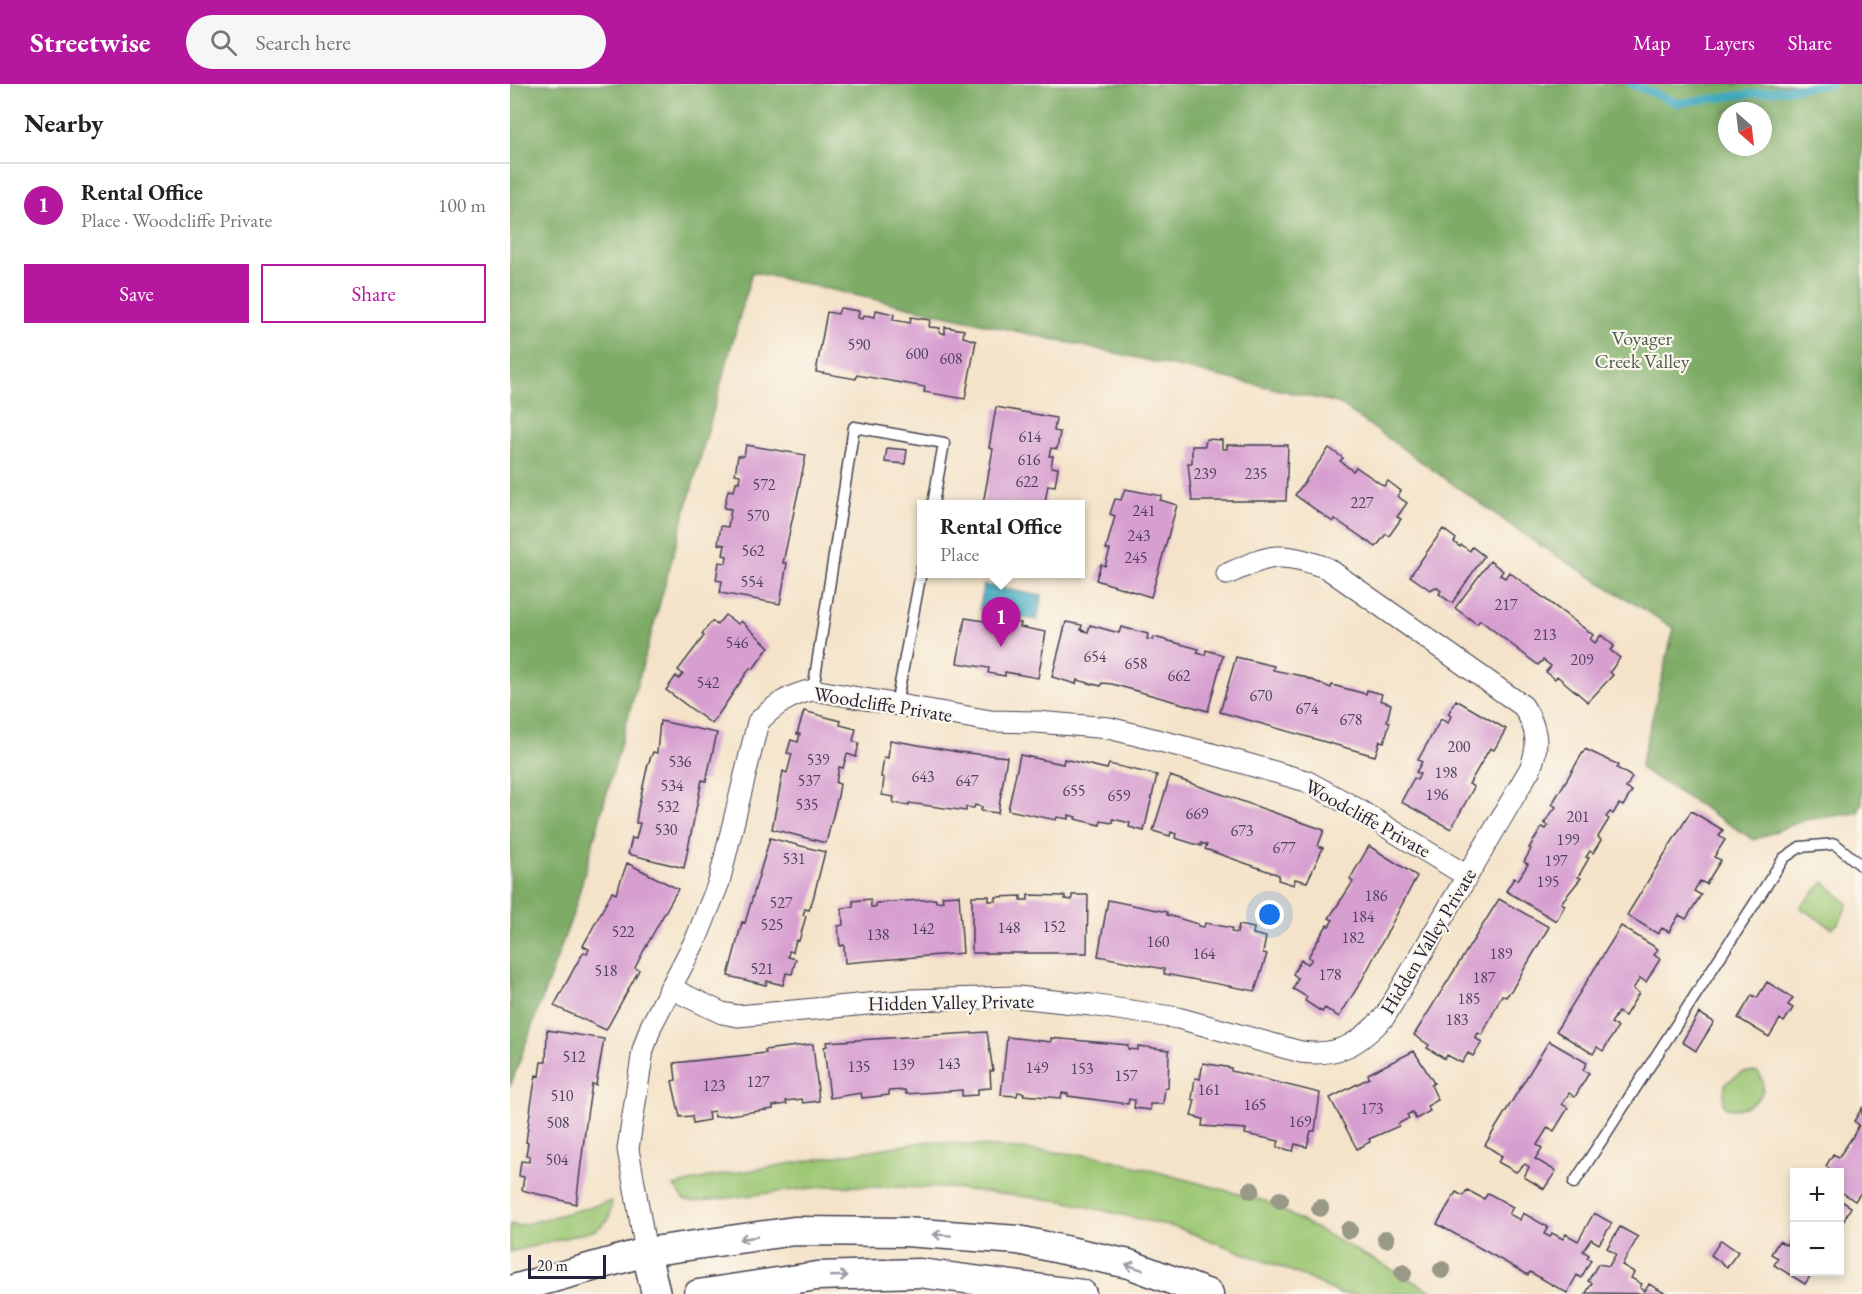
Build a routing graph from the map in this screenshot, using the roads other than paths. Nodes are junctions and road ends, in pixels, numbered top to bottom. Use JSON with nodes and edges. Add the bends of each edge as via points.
{"nodes":[{"id":1,"x":934,"y":500,"type":"edge"},
{"id":2,"x":1227,"y":574,"type":"dead end"},
{"id":3,"x":919,"y":578,"type":"edge"},
{"id":4,"x":813,"y":690,"type":"junction"},
{"id":5,"x":896,"y":705,"type":"junction"},
{"id":6,"x":1862,"y":866,"type":"edge"},
{"id":7,"x":1467,"y":876,"type":"junction"},
{"id":8,"x":670,"y":988,"type":"junction"},
{"id":9,"x":1574,"y":1183,"type":"dead end"},
{"id":10,"x":646,"y":1252,"type":"junction"},
{"id":11,"x":510,"y":1290,"type":"edge"},
{"id":12,"x":656,"y":1294,"type":"edge"},
{"id":13,"x":698,"y":1294,"type":"edge"},
{"id":14,"x":1082,"y":1294,"type":"edge"},
{"id":15,"x":1209,"y":1294,"type":"edge"}],
"edges":[{"from":1,"to":4,"type":"lane","via":[[944,443],[854,427]]},
{"from":2,"to":7,"type":"street","name":"Hidden Valley Private","via":[[1268,556],[1297,557],[1327,568],[1523,706],[1533,720],[1535,755]]},
{"from":3,"to":5,"type":"lane"},
{"from":4,"to":5,"type":"street","name":"Woodcliffe Private"},
{"from":4,"to":8,"type":"street","name":"Woodcliffe Private","via":[[792,694],[758,722],[719,882],[698,937]]},
{"from":5,"to":7,"type":"street","name":"Woodcliffe Private","via":[[991,721],[1109,728],[1306,781]]},
{"from":6,"to":9,"type":"lane","via":[[1835,844],[1800,847],[1784,858]]},
{"from":7,"to":8,"type":"street","name":"Hidden Valley Private","via":[[1385,1016],[1367,1036],[1336,1052],[1320,1055],[1178,1018],[1051,1000],[911,999],[738,1016],[722,1013]]},
{"from":8,"to":10,"type":"street","name":"Woodcliffe Private","via":[[643,1050],[628,1149]]},
{"from":10,"to":11,"type":"main road"},
{"from":10,"to":12,"type":"main road"},
{"from":15,"to":10,"type":"main road","one_way":true,"via":[[1129,1264],[1018,1240],[905,1232],[794,1232]]},
{"from":13,"to":14,"type":"main road","one_way":true,"via":[[817,1276],[920,1273]]}]}
